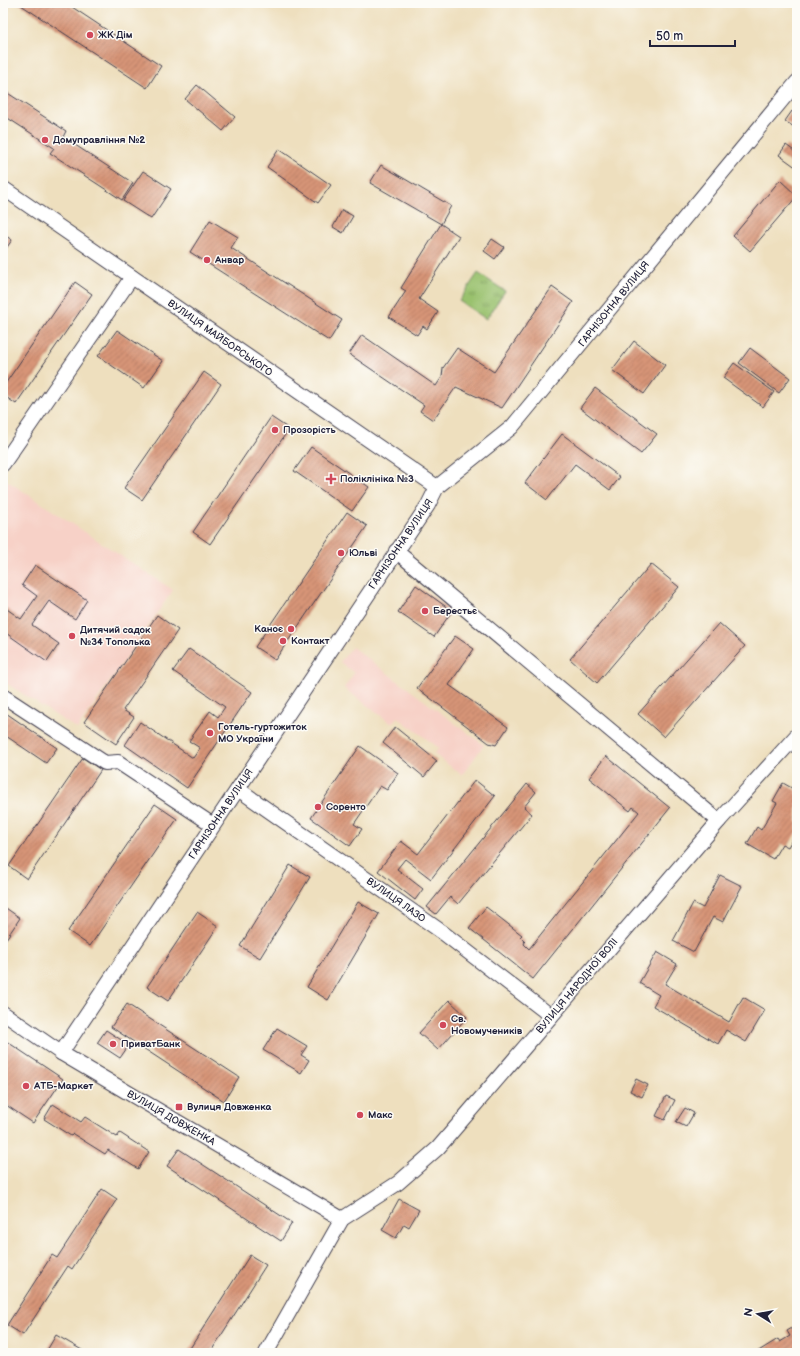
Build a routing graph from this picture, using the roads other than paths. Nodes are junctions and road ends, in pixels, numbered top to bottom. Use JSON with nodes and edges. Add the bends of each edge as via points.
{"nodes":[{"id":1,"x":797,"y":82,"type":"edge"},
{"id":2,"x":3,"y":188,"type":"edge"},
{"id":3,"x":132,"y":277,"type":"junction"},
{"id":4,"x":3,"y":464,"type":"edge"},
{"id":5,"x":437,"y":487,"type":"junction"},
{"id":6,"x":396,"y":551,"type":"junction"},
{"id":7,"x":3,"y":696,"type":"edge"},
{"id":8,"x":797,"y":735,"type":"edge"},
{"id":9,"x":238,"y":789,"type":"junction"},
{"id":10,"x":719,"y":821,"type":"junction"},
{"id":11,"x":213,"y":825,"type":"junction"},
{"id":12,"x":3,"y":1013,"type":"edge"},
{"id":13,"x":551,"y":1016,"type":"junction"},
{"id":14,"x":61,"y":1053,"type":"junction"},
{"id":15,"x":342,"y":1218,"type":"junction"},
{"id":16,"x":266,"y":1353,"type":"edge"}],
"edges":[{"from":1,"to":5,"type":"street","name":"ГАРНІЗОННА ВУЛИЦЯ","via":[[512,427]]},
{"from":2,"to":3,"type":"street","name":"ВУЛИЦЯ МАЙБОРСЬКОГО"},
{"from":3,"to":4,"type":"street"},
{"from":3,"to":5,"type":"street","name":"ВУЛИЦЯ МАЙБОРСЬКОГО"},
{"from":5,"to":6,"type":"street","name":"ГАРНІЗОННА ВУЛИЦЯ","via":[[428,505]]},
{"from":6,"to":9,"type":"street","name":"ГАРНІЗОННА ВУЛИЦЯ"},
{"from":6,"to":10,"type":"street"},
{"from":7,"to":11,"type":"street","via":[[105,763],[118,762]]},
{"from":8,"to":10,"type":"street","name":"ВУЛИЦЯ НАРОДНОЇ ВОЛІ"},
{"from":9,"to":11,"type":"street","name":"ГАРНІЗОННА ВУЛИЦЯ"},
{"from":9,"to":13,"type":"street","name":"ВУЛИЦЯ ЛАЗО","via":[[442,932]]},
{"from":10,"to":13,"type":"street","name":"ВУЛИЦЯ НАРОДНОЇ ВОЛІ"},
{"from":11,"to":14,"type":"street","name":"ГАРНІЗОННА ВУЛИЦЯ"},
{"from":12,"to":14,"type":"street","name":"ВУЛИЦЯ ДОВЖЕНКА"},
{"from":13,"to":15,"type":"street","name":"ВУЛИЦЯ НАРОДНОЇ ВОЛІ","via":[[438,1148],[398,1183]]},
{"from":14,"to":15,"type":"street","name":"ВУЛИЦЯ ДОВЖЕНКА"},
{"from":15,"to":16,"type":"street"}]}
